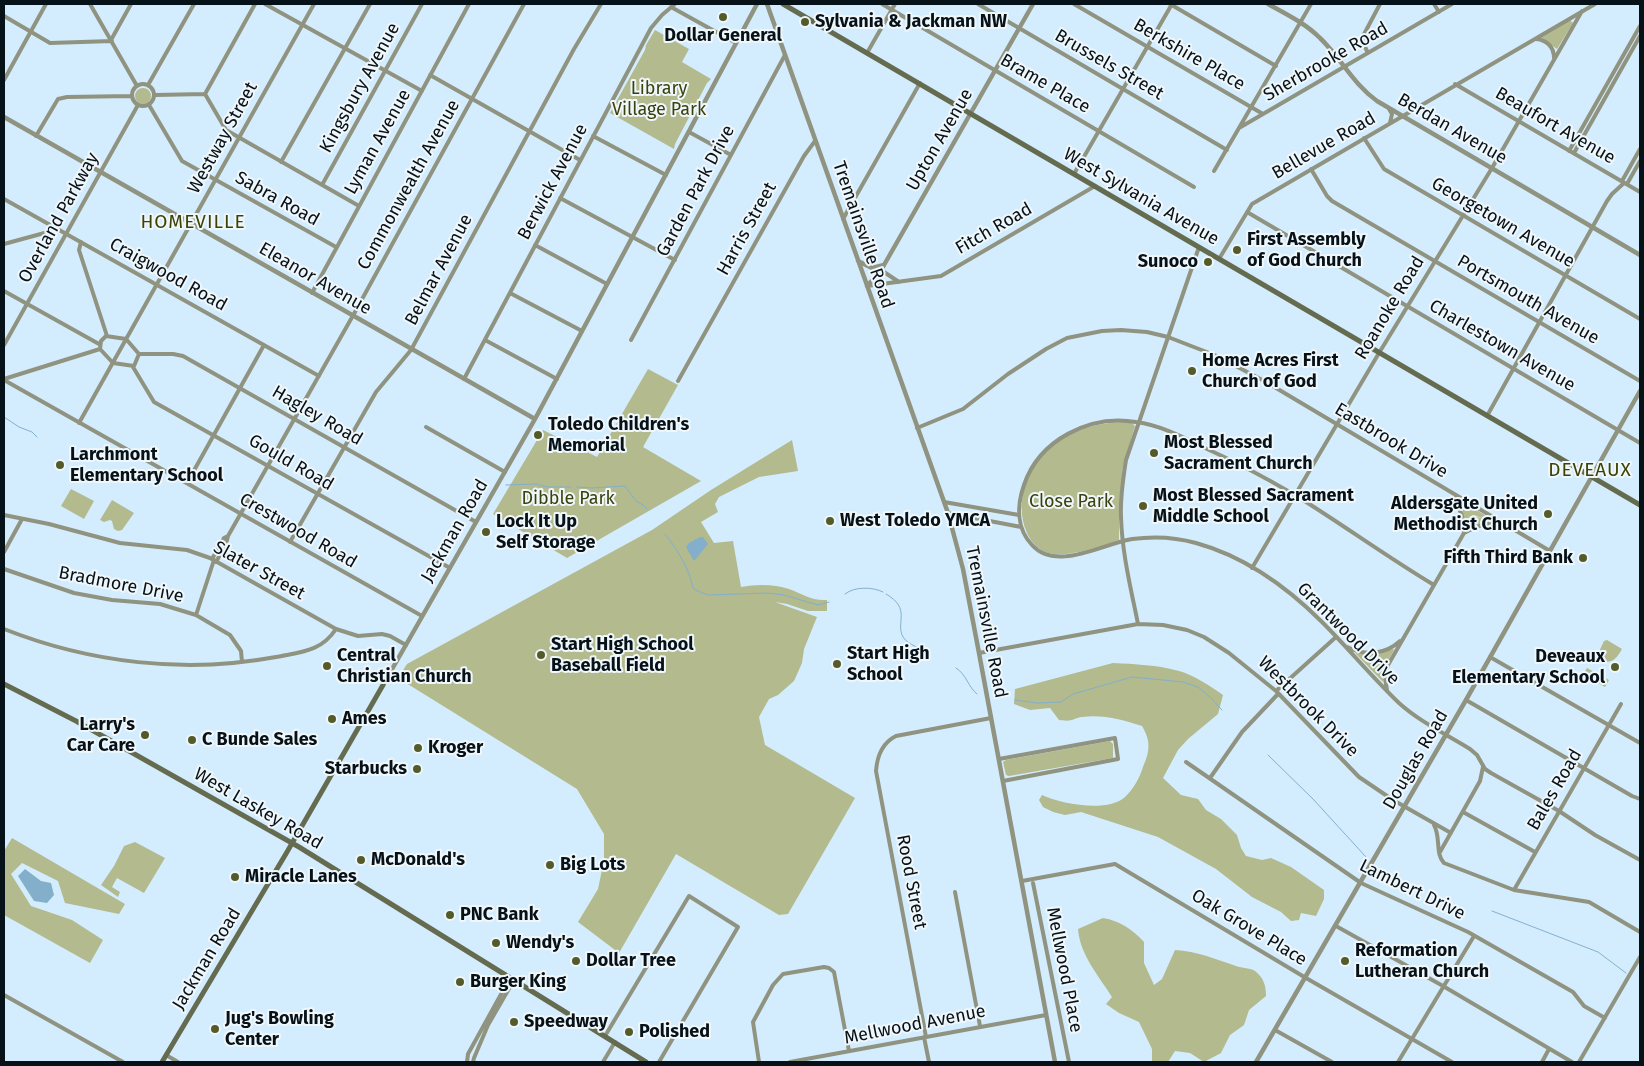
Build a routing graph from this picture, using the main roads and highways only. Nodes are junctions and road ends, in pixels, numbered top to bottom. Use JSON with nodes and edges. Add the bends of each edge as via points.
{"nodes":[{"id":1,"x":783,"y":4,"type":"edge"},
{"id":2,"x":1640,"y":505,"type":"edge"},
{"id":3,"x":4,"y":684,"type":"edge"},
{"id":4,"x":383,"y":685,"type":"road end"},
{"id":5,"x":292,"y":843,"type":"junction"},
{"id":6,"x":162,"y":1062,"type":"edge"},
{"id":7,"x":646,"y":1062,"type":"edge"}],
"edges":[{"from":1,"to":2,"type":"main road","name":"West Sylvania Avenue"},
{"from":3,"to":5,"type":"main road","name":"West Laskey Road"},
{"from":4,"to":5,"type":"main road","name":"Jackman Road"},
{"from":5,"to":6,"type":"main road","name":"Jackman Road"},
{"from":5,"to":7,"type":"main road","name":"West Laskey Road"}]}
